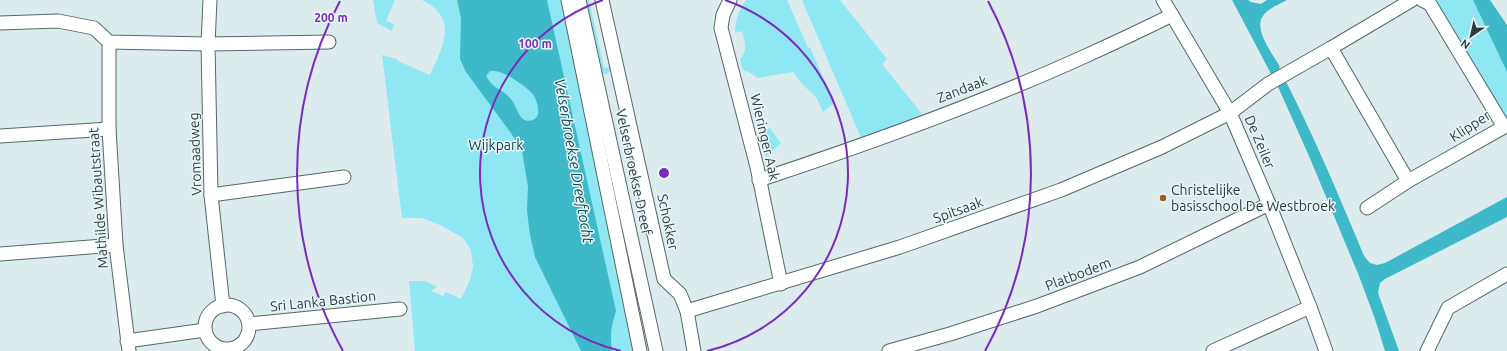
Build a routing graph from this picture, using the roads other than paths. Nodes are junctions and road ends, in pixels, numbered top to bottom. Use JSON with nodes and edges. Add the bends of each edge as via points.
{"nodes":[{"id":1,"x":210,"y":0,"type":"edge"},
{"id":2,"x":568,"y":0,"type":"edge"},
{"id":3,"x":579,"y":0,"type":"edge"},
{"id":4,"x":602,"y":0,"type":"edge"},
{"id":5,"x":730,"y":0,"type":"edge"},
{"id":6,"x":1163,"y":0,"type":"edge"},
{"id":7,"x":1412,"y":0,"type":"edge"},
{"id":8,"x":1422,"y":0,"type":"edge"},
{"id":9,"x":1172,"y":15,"type":"junction"},
{"id":10,"x":0,"y":23,"type":"edge"},
{"id":11,"x":109,"y":42,"type":"junction"},
{"id":12,"x":329,"y":42,"type":"dead end"},
{"id":13,"x":208,"y":44,"type":"junction"},
{"id":14,"x":1331,"y":48,"type":"junction"},
{"id":15,"x":1230,"y":113,"type":"junction"},
{"id":16,"x":109,"y":129,"type":"junction"},
{"id":17,"x":0,"y":136,"type":"edge"},
{"id":18,"x":344,"y":177,"type":"dead end"},
{"id":19,"x":759,"y":180,"type":"junction"},
{"id":20,"x":1408,"y":182,"type":"junction"},
{"id":21,"x":211,"y":195,"type":"junction"},
{"id":22,"x":1269,"y":204,"type":"junction"},
{"id":23,"x":1367,"y":208,"type":"dead end"},
{"id":24,"x":116,"y":245,"type":"junction"},
{"id":25,"x":0,"y":254,"type":"edge"},
{"id":26,"x":1507,"y":274,"type":"edge"},
{"id":27,"x":781,"y":284,"type":"junction"},
{"id":28,"x":223,"y":306,"type":"junction"},
{"id":29,"x":1310,"y":307,"type":"junction"},
{"id":30,"x":400,"y":309,"type":"dead end"},
{"id":31,"x":687,"y":311,"type":"junction"},
{"id":32,"x":249,"y":324,"type":"junction"},
{"id":33,"x":205,"y":330,"type":"junction"},
{"id":34,"x":128,"y":346,"type":"edge"},
{"id":35,"x":230,"y":350,"type":"edge"},
{"id":36,"x":640,"y":351,"type":"edge"},
{"id":37,"x":656,"y":351,"type":"edge"},
{"id":38,"x":694,"y":351,"type":"edge"},
{"id":39,"x":890,"y":351,"type":"edge"},
{"id":40,"x":1213,"y":351,"type":"edge"},
{"id":41,"x":1326,"y":351,"type":"edge"},
{"id":42,"x":1427,"y":351,"type":"edge"}],
"edges":[{"from":1,"to":13,"type":"street","name":"Vromaadweg"},
{"from":2,"to":36,"type":"street"},
{"from":3,"to":37,"type":"street","name":"Velserbroekse Dreef"},
{"from":4,"to":31,"type":"street","name":"Schokker","via":[[664,278],[680,294]]},
{"from":5,"to":19,"type":"street","name":"Wieringer Aak","via":[[723,14],[722,28]]},
{"from":6,"to":9,"type":"street","name":"De Zeiler"},
{"from":7,"to":14,"type":"street"},
{"from":8,"to":20,"type":"street","name":"Klipper","via":[[1430,4],[1504,127]]},
{"from":9,"to":15,"type":"street","name":"De Zeiler"},
{"from":9,"to":19,"type":"street","name":"Zandaak","via":[[1080,59],[1010,88],[858,147]]},
{"from":10,"to":11,"type":"street","via":[[58,21],[94,28]]},
{"from":11,"to":13,"type":"street"},
{"from":11,"to":16,"type":"street","name":"Mathilde Wibautstraat"},
{"from":12,"to":13,"type":"street"},
{"from":13,"to":21,"type":"street","name":"Vromaadweg"},
{"from":14,"to":15,"type":"street","via":[[1268,84]]},
{"from":14,"to":20,"type":"street"},
{"from":15,"to":22,"type":"street","name":"De Zeiler"},
{"from":15,"to":27,"type":"street","name":"Spitsaak","via":[[1162,148],[1061,190],[900,247]]},
{"from":16,"to":17,"type":"street"},
{"from":16,"to":24,"type":"street","name":"Mathilde Wibautstraat"},
{"from":18,"to":21,"type":"street"},
{"from":19,"to":27,"type":"street","name":"Wieringer Aak"},
{"from":20,"to":23,"type":"street","name":"Klipper"},
{"from":21,"to":28,"type":"street","name":"Vromaadweg"},
{"from":22,"to":29,"type":"street","name":"De Zeiler"},
{"from":22,"to":39,"type":"street","name":"Platbodem","via":[[1140,267],[1037,306]]},
{"from":24,"to":25,"type":"street"},
{"from":24,"to":34,"type":"street","name":"Mathilde Wibautstraat"},
{"from":26,"to":42,"type":"street","via":[[1448,308]]},
{"from":27,"to":31,"type":"street","name":"Spitsaak"},
{"from":28,"to":32,"type":"street","via":[[240,309]]},
{"from":28,"to":33,"type":"street","via":[[210,313]]},
{"from":29,"to":40,"type":"street"},
{"from":29,"to":41,"type":"street","name":"De Zeiler"},
{"from":30,"to":32,"type":"street","name":"Sri Lanka Bastion"},
{"from":31,"to":38,"type":"street","name":"Schokker"},
{"from":32,"to":35,"type":"street","via":[[245,341]]},
{"from":33,"to":34,"type":"street"},
{"from":33,"to":35,"type":"street","via":[[212,344]]}]}
